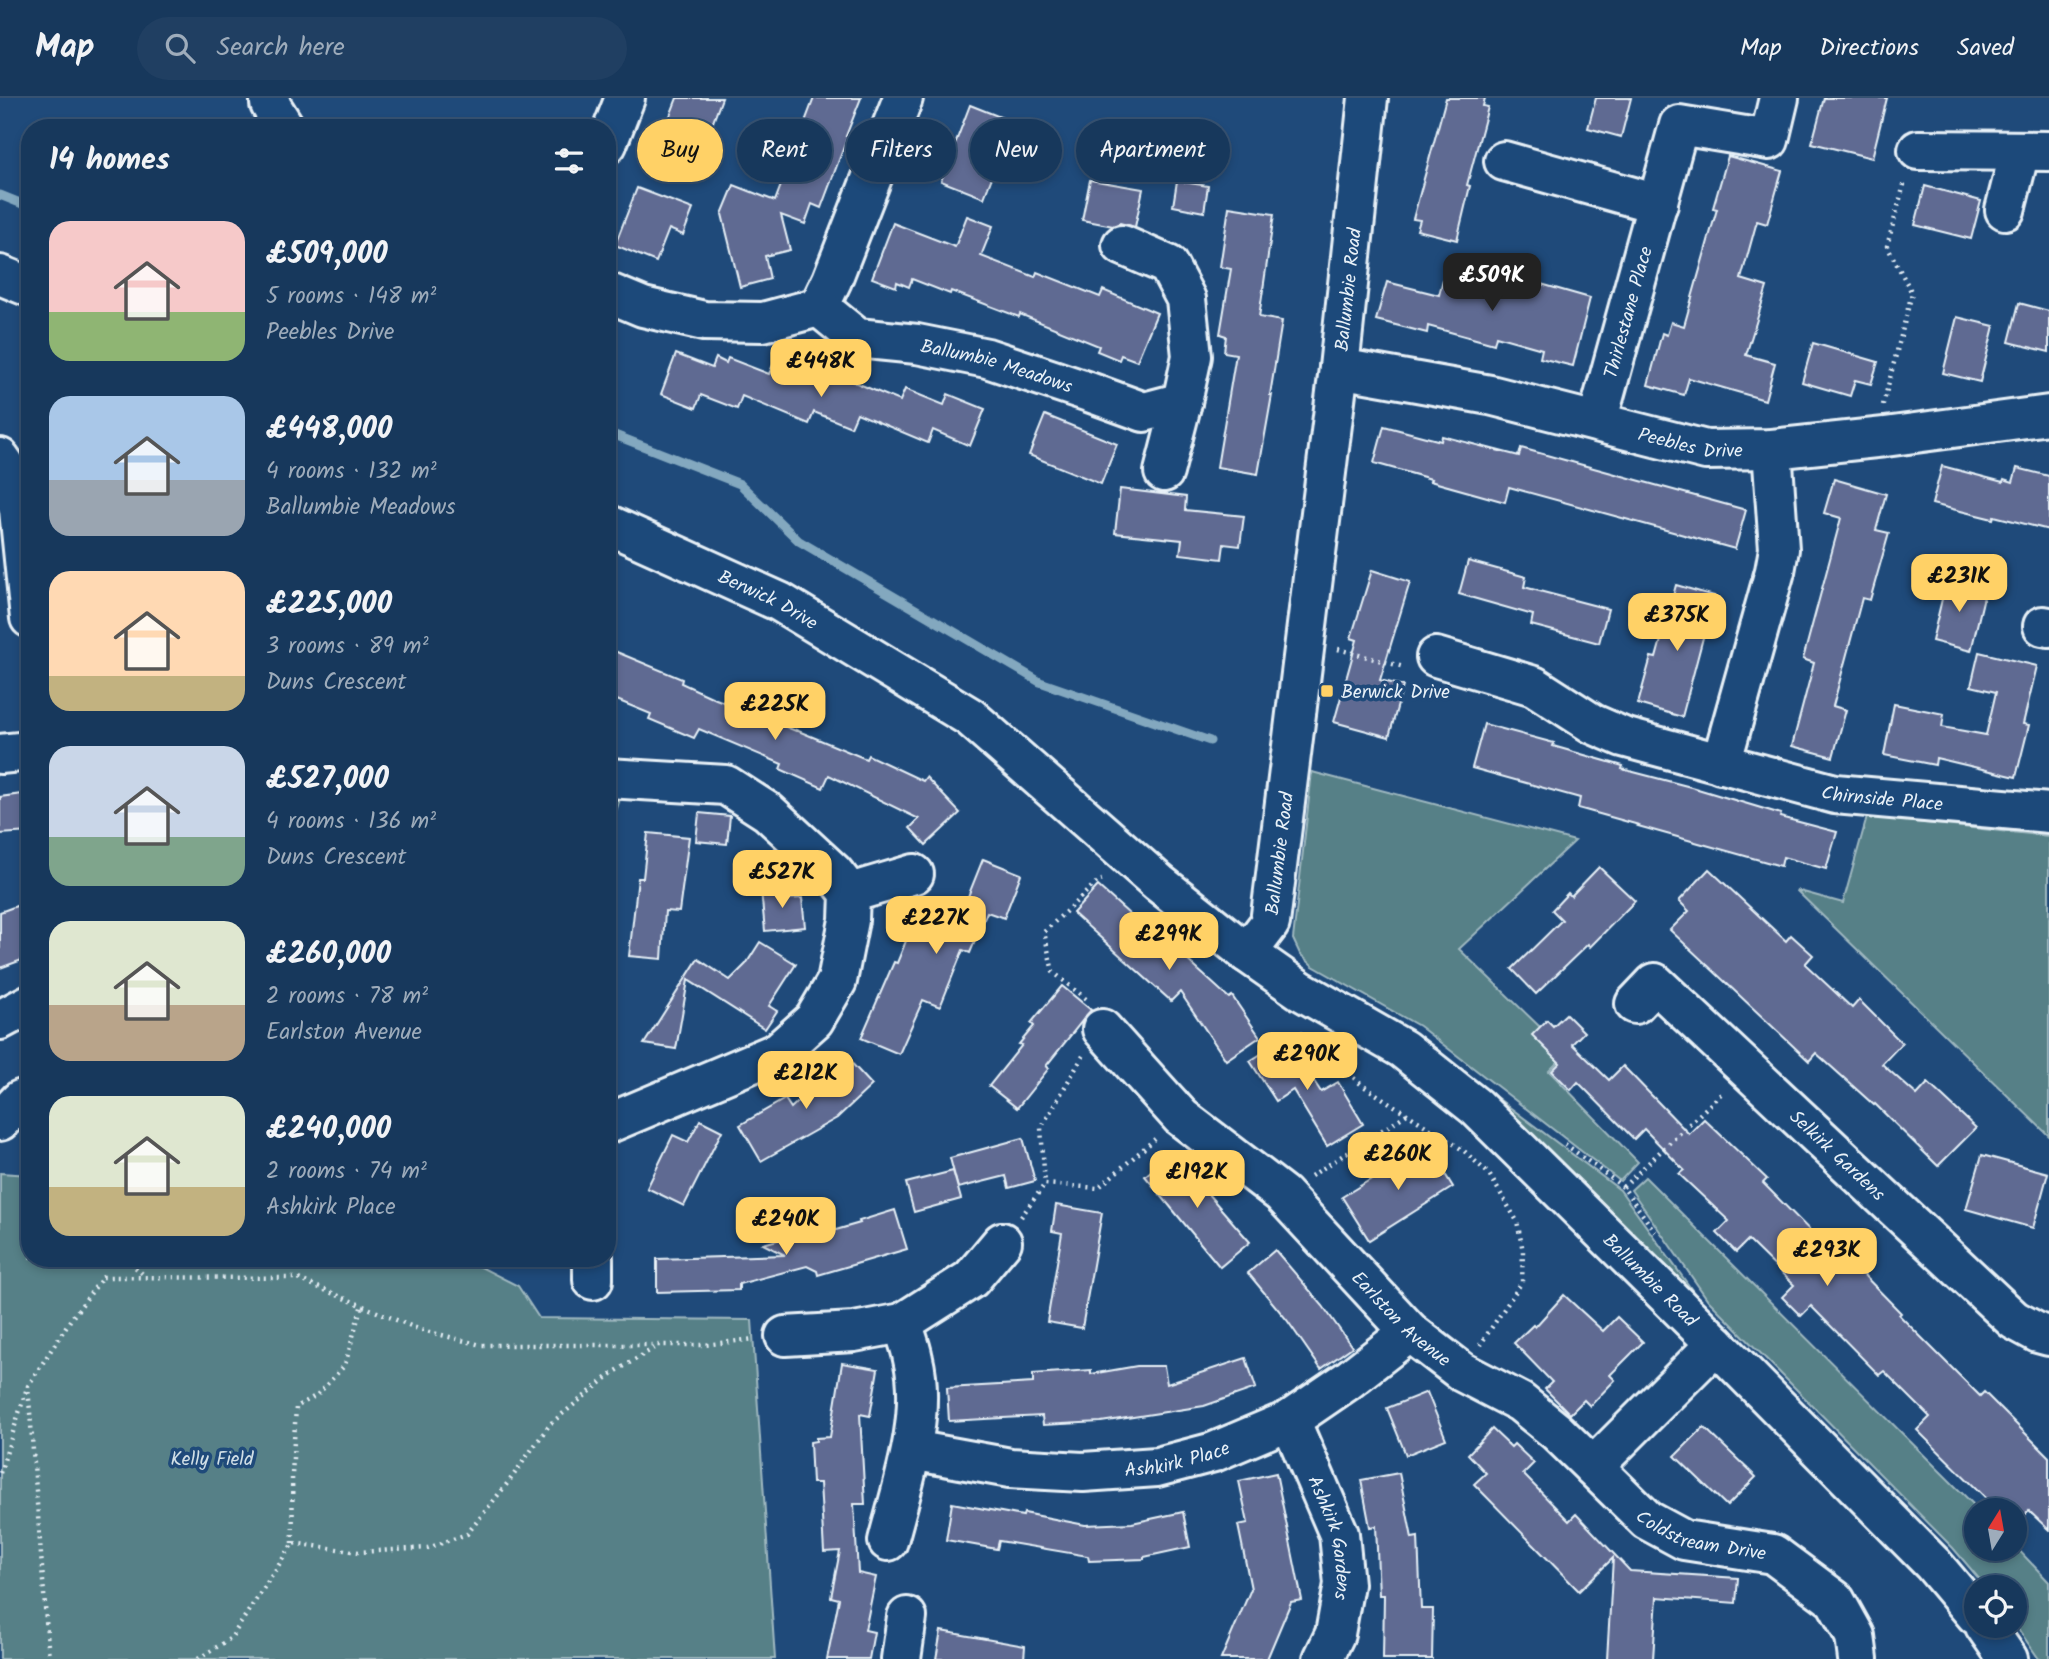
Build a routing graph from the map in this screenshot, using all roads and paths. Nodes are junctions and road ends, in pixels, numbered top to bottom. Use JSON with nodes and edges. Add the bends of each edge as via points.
{"nodes":[{"id":1,"x":270,"y":98,"type":"edge"},
{"id":2,"x":625,"y":98,"type":"edge"},
{"id":3,"x":904,"y":98,"type":"edge"},
{"id":4,"x":1368,"y":98,"type":"edge"},
{"id":5,"x":1779,"y":98,"type":"edge"},
{"id":6,"x":279,"y":119,"type":"edge"},
{"id":7,"x":616,"y":121,"type":"edge"},
{"id":8,"x":1918,"y":150,"type":"joint"},
{"id":9,"x":2034,"y":151,"type":"edge"},
{"id":10,"x":1504,"y":161,"type":"dead end"},
{"id":11,"x":1658,"y":204,"type":"junction"},
{"id":12,"x":2005,"y":210,"type":"dead end"},
{"id":13,"x":1122,"y":246,"type":"dead end"},
{"id":14,"x":0,"y":275,"type":"edge"},
{"id":15,"x":21,"y":283,"type":"edge"},
{"id":16,"x":616,"y":296,"type":"edge"},
{"id":17,"x":819,"y":307,"type":"junction"},
{"id":18,"x":1339,"y":368,"type":"junction"},
{"id":19,"x":1182,"y":402,"type":"junction"},
{"id":20,"x":2049,"y":415,"type":"edge"},
{"id":21,"x":1597,"y":422,"type":"junction"},
{"id":22,"x":1885,"y":437,"type":"junction"},
{"id":23,"x":1772,"y":449,"type":"junction"},
{"id":24,"x":0,"y":458,"type":"edge"},
{"id":25,"x":1164,"y":472,"type":"dead end"},
{"id":26,"x":616,"y":528,"type":"edge"},
{"id":27,"x":21,"y":530,"type":"edge"},
{"id":28,"x":1306,"y":640,"type":"junction"},
{"id":29,"x":1436,"y":657,"type":"joint"},
{"id":30,"x":21,"y":752,"type":"edge"},
{"id":31,"x":0,"y":754,"type":"edge"},
{"id":32,"x":1721,"y":764,"type":"junction"},
{"id":33,"x":616,"y":779,"type":"edge"},
{"id":34,"x":2048,"y":810,"type":"edge"},
{"id":35,"x":914,"y":874,"type":"dead end"},
{"id":36,"x":1107,"y":878,"type":"dead end"},
{"id":37,"x":850,"y":894,"type":"junction"},
{"id":38,"x":1247,"y":953,"type":"junction"},
{"id":39,"x":1635,"y":1004,"type":"dead end"},
{"id":40,"x":21,"y":1009,"type":"edge"},
{"id":41,"x":0,"y":1020,"type":"edge"},
{"id":42,"x":1291,"y":1025,"type":"dead end"},
{"id":43,"x":1102,"y":1029,"type":"junction"},
{"id":44,"x":1746,"y":1070,"type":"junction"},
{"id":45,"x":21,"y":1100,"type":"edge"},
{"id":46,"x":1407,"y":1114,"type":"junction"},
{"id":47,"x":1181,"y":1117,"type":"junction"},
{"id":48,"x":616,"y":1120,"type":"edge"},
{"id":49,"x":0,"y":1121,"type":"edge"},
{"id":50,"x":1623,"y":1187,"type":"dead end"},
{"id":51,"x":1282,"y":1194,"type":"junction"},
{"id":52,"x":1002,"y":1242,"type":"dead end"},
{"id":53,"x":135,"y":1267,"type":"edge"},
{"id":54,"x":146,"y":1277,"type":"junction"},
{"id":55,"x":362,"y":1304,"type":"junction"},
{"id":56,"x":902,"y":1323,"type":"junction"},
{"id":57,"x":1410,"y":1332,"type":"junction"},
{"id":58,"x":785,"y":1336,"type":"joint"},
{"id":59,"x":2049,"y":1336,"type":"edge"},
{"id":60,"x":1716,"y":1344,"type":"junction"},
{"id":61,"x":659,"y":1345,"type":"junction"},
{"id":62,"x":1462,"y":1372,"type":"junction"},
{"id":63,"x":28,"y":1386,"type":"junction"},
{"id":64,"x":1290,"y":1420,"type":"junction"},
{"id":65,"x":912,"y":1450,"type":"junction"},
{"id":66,"x":1593,"y":1467,"type":"junction"},
{"id":67,"x":0,"y":1474,"type":"edge"},
{"id":68,"x":888,"y":1541,"type":"dead end"},
{"id":69,"x":293,"y":1543,"type":"junction"},
{"id":70,"x":1964,"y":1601,"type":"edge"},
{"id":71,"x":907,"y":1617,"type":"dead end"},
{"id":72,"x":1993,"y":1638,"type":"edge"},
{"id":73,"x":49,"y":1659,"type":"edge"},
{"id":74,"x":198,"y":1659,"type":"edge"},
{"id":75,"x":901,"y":1659,"type":"edge"},
{"id":76,"x":1323,"y":1659,"type":"edge"},
{"id":77,"x":1858,"y":1659,"type":"edge"},
{"id":78,"x":2008,"y":1659,"type":"edge"}],
"edges":[{"from":1,"to":6,"type":"street"},
{"from":2,"to":7,"type":"street"},
{"from":3,"to":17,"type":"street"},
{"from":4,"to":18,"type":"street","name":"Ballumbie Road"},
{"from":5,"to":11,"type":"street","name":"Thirlestane Place","via":[[1769,140],[1679,125]]},
{"from":8,"to":9,"type":"street"},
{"from":8,"to":22,"type":"path","via":[[1887,246],[1912,293],[1881,411]]},
{"from":9,"to":12,"type":"street"},
{"from":10,"to":11,"type":"street"},
{"from":11,"to":21,"type":"street","name":"Thirlestane Place"},
{"from":13,"to":19,"type":"street","via":[[1168,265],[1186,299],[1192,356]]},
{"from":14,"to":15,"type":"street"},
{"from":16,"to":17,"type":"street","via":[[704,321],[762,322]]},
{"from":17,"to":19,"type":"street","name":"Ballumbie Meadows","via":[[857,338],[987,358],[1144,412]]},
{"from":18,"to":21,"type":"street","name":"Peebles Drive","via":[[1490,394]]},
{"from":18,"to":28,"type":"street","name":"Ballumbie Road"},
{"from":19,"to":25,"type":"street"},
{"from":20,"to":22,"type":"street","name":"Peebles Drive"},
{"from":21,"to":23,"type":"street","name":"Peebles Drive","via":[[1706,450]]},
{"from":22,"to":23,"type":"street","name":"Peebles Drive"},
{"from":23,"to":32,"type":"street","via":[[1779,549]]},
{"from":24,"to":27,"type":"street","via":[[9,471]]},
{"from":26,"to":38,"type":"street","name":"Berwick Drive","via":[[780,602],[970,717],[1159,883]]},
{"from":28,"to":29,"type":"path","via":[[1414,670]]},
{"from":28,"to":38,"type":"street","name":"Ballumbie Road","via":[[1270,923]]},
{"from":29,"to":32,"type":"street","name":"Chirnside Place","via":[[1534,686],[1593,724],[1623,737]]},
{"from":30,"to":31,"type":"street"},
{"from":32,"to":34,"type":"street","name":"Chirnside Place","via":[[1835,794]]},
{"from":33,"to":37,"type":"street","via":[[726,785],[768,812],[834,873]]},
{"from":35,"to":37,"type":"street"},
{"from":36,"to":43,"type":"path","via":[[1098,881],[1044,932],[1053,972],[1112,1019]]},
{"from":37,"to":48,"type":"street","via":[[836,981],[814,1020],[778,1052]]},
{"from":38,"to":60,"type":"street","name":"Ballumbie Road","via":[[1300,990],[1403,1049],[1476,1107]]},
{"from":39,"to":44,"type":"street","name":"Selkirk Gardens","via":[[1655,983]]},
{"from":40,"to":41,"type":"street"},
{"from":42,"to":46,"type":"path","via":[[1362,1085]]},
{"from":43,"to":47,"type":"street","name":"Earlston Avenue"},
{"from":43,"to":47,"type":"path","via":[[1041,1128],[1045,1184],[1098,1188]]},
{"from":44,"to":50,"type":"path"},
{"from":44,"to":59,"type":"street","name":"Selkirk Gardens","via":[[2014,1320]]},
{"from":45,"to":49,"type":"street"},
{"from":46,"to":51,"type":"path"},
{"from":46,"to":62,"type":"path","via":[[1463,1150],[1489,1174],[1517,1221],[1522,1282]]},
{"from":47,"to":51,"type":"street","name":"Earlston Avenue"},
{"from":51,"to":57,"type":"street","name":"Earlston Avenue"},
{"from":52,"to":56,"type":"street","via":[[971,1279]]},
{"from":53,"to":54,"type":"path"},
{"from":54,"to":55,"type":"path","via":[[296,1278]]},
{"from":54,"to":63,"type":"path","via":[[103,1277]]},
{"from":55,"to":61,"type":"path","via":[[418,1329],[481,1345]]},
{"from":55,"to":69,"type":"path","via":[[345,1365],[317,1395],[296,1407]]},
{"from":56,"to":58,"type":"street","via":[[854,1332]]},
{"from":56,"to":65,"type":"street","via":[[914,1361],[917,1404]]},
{"from":57,"to":62,"type":"street","name":"Earlston Avenue"},
{"from":57,"to":64,"type":"street","name":"Ashkirk Place"},
{"from":58,"to":61,"type":"path"},
{"from":60,"to":66,"type":"street"},
{"from":60,"to":70,"type":"street","name":"Ballumbie Road"},
{"from":61,"to":69,"type":"path","via":[[613,1373],[550,1424],[467,1534],[428,1548],[359,1552]]},
{"from":62,"to":66,"type":"street","name":"Earlston Avenue","via":[[1520,1402]]},
{"from":63,"to":67,"type":"path"},
{"from":63,"to":73,"type":"path"},
{"from":64,"to":65,"type":"street","name":"Ashkirk Place","via":[[1214,1452],[1157,1467],[1083,1472],[1010,1468]]},
{"from":64,"to":76,"type":"street","name":"Ashkirk Gardens","via":[[1339,1534],[1345,1584],[1335,1634]]},
{"from":65,"to":68,"type":"street"},
{"from":66,"to":77,"type":"street","name":"Coldstream Drive","via":[[1647,1520],[1684,1541],[1773,1554],[1835,1600],[1855,1636]]},
{"from":69,"to":74,"type":"path","via":[[231,1638]]},
{"from":71,"to":75,"type":"street"},
{"from":72,"to":78,"type":"street"}]}
